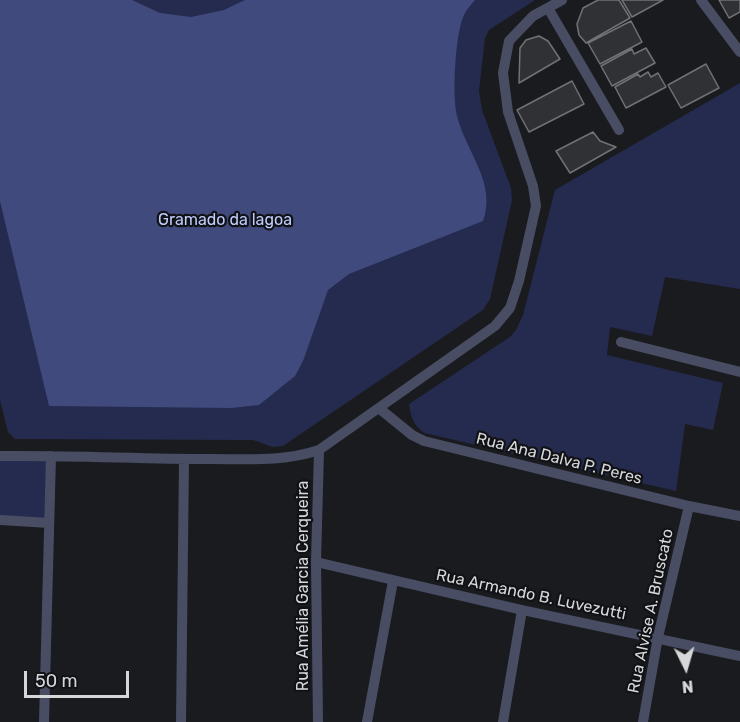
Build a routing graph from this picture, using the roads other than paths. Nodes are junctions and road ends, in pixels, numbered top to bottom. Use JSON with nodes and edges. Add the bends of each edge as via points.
{"nodes":[{"id":1,"x":562,"y":0,"type":"edge"},
{"id":2,"x":701,"y":0,"type":"edge"},
{"id":3,"x":548,"y":8,"type":"junction"},
{"id":4,"x":740,"y":52,"type":"edge"},
{"id":5,"x":619,"y":130,"type":"dead end"},
{"id":6,"x":621,"y":342,"type":"dead end"},
{"id":7,"x":740,"y":372,"type":"edge"},
{"id":8,"x":380,"y":409,"type":"junction"},
{"id":9,"x":319,"y":450,"type":"junction"},
{"id":10,"x":0,"y":456,"type":"edge"},
{"id":11,"x":51,"y":456,"type":"junction"},
{"id":12,"x":184,"y":459,"type":"junction"},
{"id":13,"x":689,"y":506,"type":"junction"},
{"id":14,"x":740,"y":516,"type":"edge"},
{"id":15,"x":0,"y":520,"type":"edge"},
{"id":16,"x":49,"y":523,"type":"junction"},
{"id":17,"x":316,"y":562,"type":"junction"},
{"id":18,"x":393,"y":581,"type":"junction"},
{"id":19,"x":522,"y":610,"type":"junction"},
{"id":20,"x":658,"y":637,"type":"junction"},
{"id":21,"x":740,"y":656,"type":"edge"},
{"id":22,"x":44,"y":722,"type":"edge"},
{"id":23,"x":181,"y":722,"type":"edge"},
{"id":24,"x":318,"y":722,"type":"edge"},
{"id":25,"x":367,"y":722,"type":"edge"},
{"id":26,"x":502,"y":722,"type":"edge"},
{"id":27,"x":643,"y":722,"type":"edge"}],
"edges":[{"from":1,"to":3,"type":"street"},
{"from":2,"to":4,"type":"street"},
{"from":3,"to":5,"type":"street"},
{"from":3,"to":8,"type":"street","via":[[533,16],[508,41],[503,72],[508,112],[536,206],[510,308],[495,326]]},
{"from":6,"to":7,"type":"street"},
{"from":8,"to":9,"type":"street"},
{"from":8,"to":13,"type":"street","name":"Rua Ana Dalva P. Peres","via":[[424,441]]},
{"from":9,"to":12,"type":"street","via":[[278,459]]},
{"from":9,"to":17,"type":"street","name":"Rua Amélia Garcia Cerqueira"},
{"from":10,"to":11,"type":"street"},
{"from":11,"to":12,"type":"street"},
{"from":11,"to":16,"type":"street"},
{"from":12,"to":23,"type":"street"},
{"from":13,"to":14,"type":"street","name":"Rua Ana Dalva P. Peres"},
{"from":13,"to":20,"type":"street","name":"Rua Alvise A. Bruscato"},
{"from":15,"to":16,"type":"street"},
{"from":16,"to":22,"type":"street"},
{"from":17,"to":18,"type":"street","name":"Rua Armando B. Luvezutti"},
{"from":17,"to":24,"type":"street","name":"Rua Amélia Garcia Cerqueira"},
{"from":18,"to":19,"type":"street","name":"Rua Armando B. Luvezutti"},
{"from":18,"to":25,"type":"street"},
{"from":19,"to":20,"type":"street","name":"Rua Armando B. Luvezutti"},
{"from":19,"to":26,"type":"street"},
{"from":20,"to":21,"type":"street","name":"Rua Armando B. Luvezutti"},
{"from":20,"to":27,"type":"street","name":"Rua Alvise A. Bruscato"}]}
